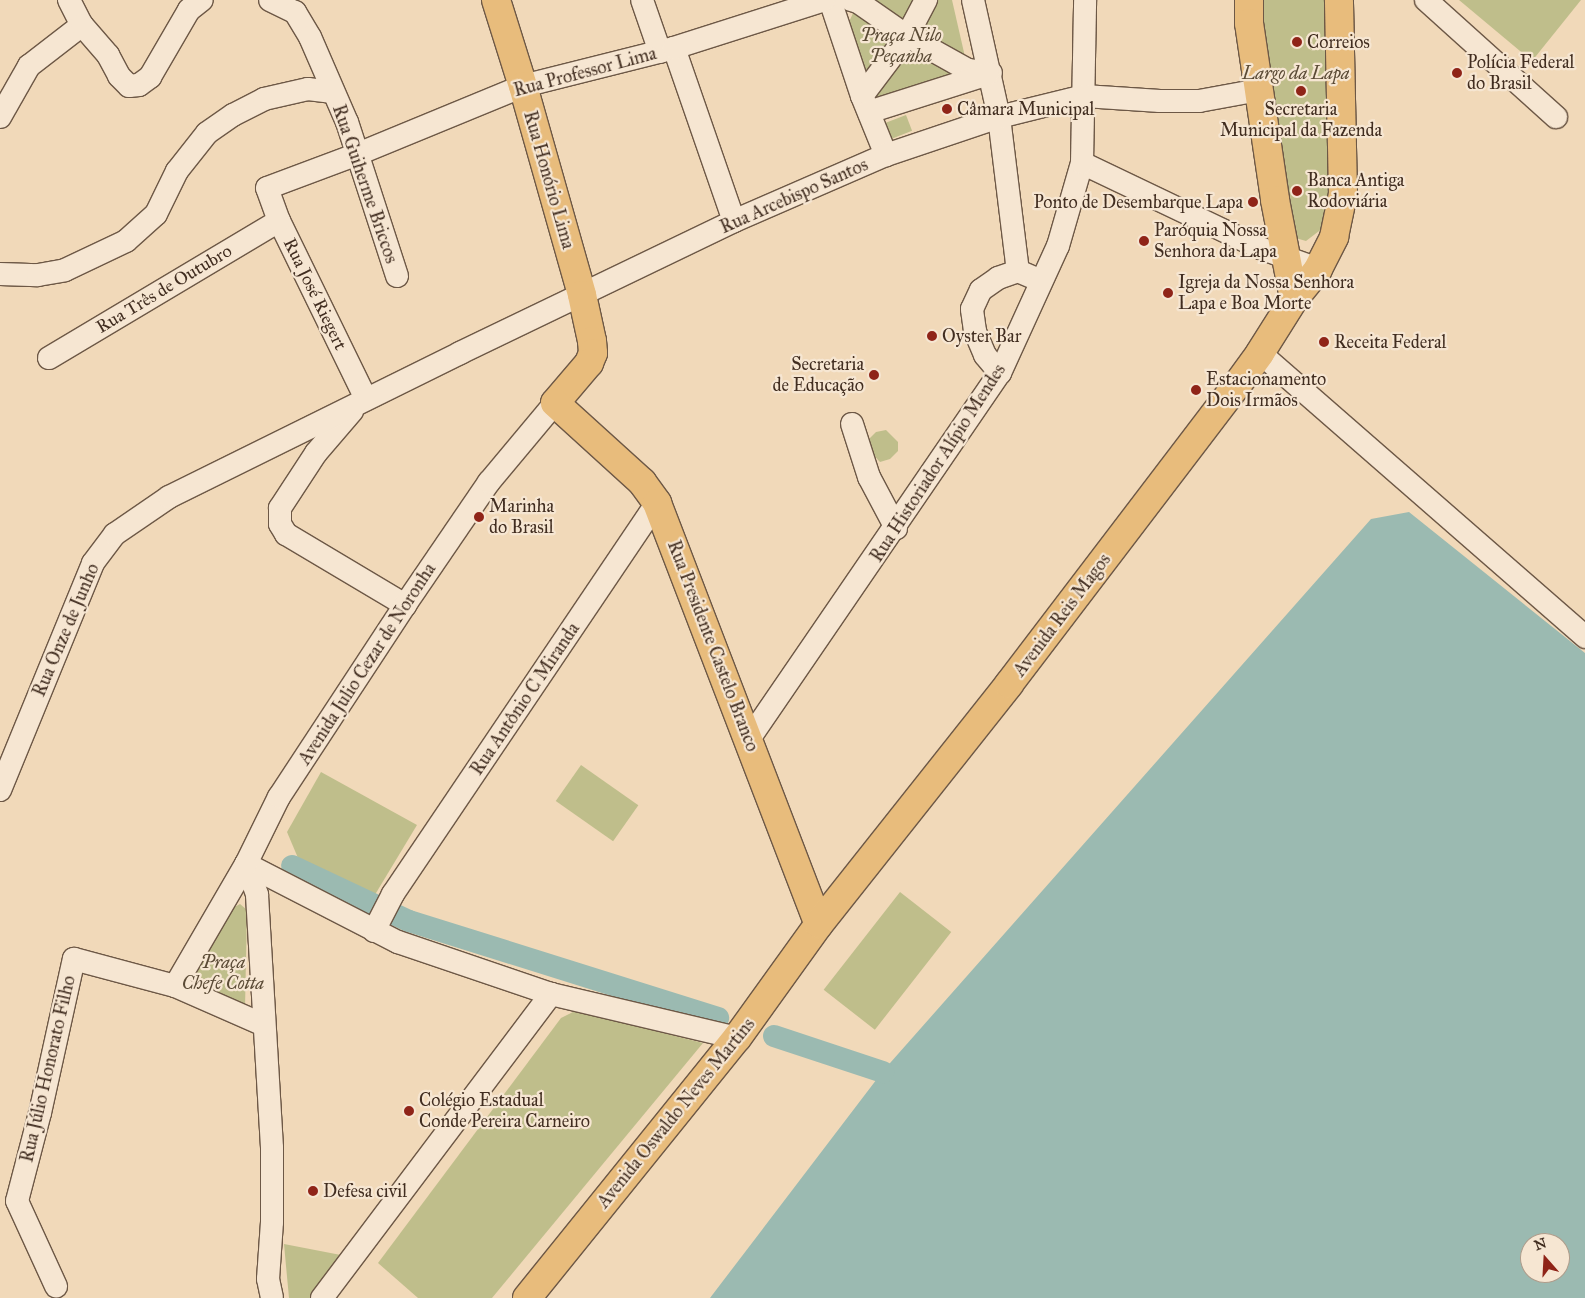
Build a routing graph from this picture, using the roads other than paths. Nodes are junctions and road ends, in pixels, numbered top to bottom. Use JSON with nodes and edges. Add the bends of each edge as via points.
{"nodes":[{"id":1,"x":69,"y":0,"type":"edge"},
{"id":2,"x":202,"y":0,"type":"edge"},
{"id":3,"x":270,"y":0,"type":"edge"},
{"id":4,"x":496,"y":0,"type":"edge"},
{"id":5,"x":642,"y":0,"type":"edge"},
{"id":6,"x":824,"y":0,"type":"edge"},
{"id":7,"x":830,"y":0,"type":"edge"},
{"id":8,"x":851,"y":0,"type":"edge"},
{"id":9,"x":926,"y":0,"type":"edge"},
{"id":10,"x":973,"y":0,"type":"edge"},
{"id":11,"x":1085,"y":0,"type":"edge"},
{"id":12,"x":1249,"y":0,"type":"edge"},
{"id":13,"x":1339,"y":0,"type":"edge"},
{"id":14,"x":1426,"y":0,"type":"edge"},
{"id":15,"x":82,"y":25,"type":"junction"},
{"id":16,"x":907,"y":36,"type":"junction"},
{"id":17,"x":667,"y":50,"type":"junction"},
{"id":18,"x":991,"y":72,"type":"junction"},
{"id":19,"x":523,"y":86,"type":"junction"},
{"id":20,"x":1259,"y":90,"type":"junction"},
{"id":21,"x":333,"y":92,"type":"junction"},
{"id":22,"x":1084,"y":96,"type":"junction"},
{"id":23,"x":866,"y":104,"type":"junction"},
{"id":24,"x":0,"y":117,"type":"edge"},
{"id":25,"x":1000,"y":117,"type":"junction"},
{"id":26,"x":1556,"y":117,"type":"dead end"},
{"id":27,"x":358,"y":154,"type":"junction"},
{"id":28,"x":886,"y":155,"type":"junction"},
{"id":29,"x":1082,"y":163,"type":"junction"},
{"id":30,"x":267,"y":188,"type":"joint"},
{"id":31,"x":279,"y":221,"type":"junction"},
{"id":32,"x":734,"y":221,"type":"junction"},
{"id":33,"x":1286,"y":257,"type":"junction"},
{"id":34,"x":1318,"y":269,"type":"junction"},
{"id":35,"x":1018,"y":271,"type":"junction"},
{"id":36,"x":0,"y":274,"type":"edge"},
{"id":37,"x":397,"y":276,"type":"dead end"},
{"id":38,"x":1041,"y":281,"type":"junction"},
{"id":39,"x":582,"y":295,"type":"junction"},
{"id":40,"x":1294,"y":299,"type":"junction"},
{"id":41,"x":1260,"y":353,"type":"junction"},
{"id":42,"x":49,"y":358,"type":"dead end"},
{"id":43,"x":589,"y":362,"type":"joint"},
{"id":44,"x":1000,"y":373,"type":"junction"},
{"id":45,"x":362,"y":402,"type":"junction"},
{"id":46,"x":555,"y":403,"type":"junction"},
{"id":47,"x":852,"y":424,"type":"dead end"},
{"id":48,"x":657,"y":503,"type":"junction"},
{"id":49,"x":896,"y":528,"type":"junction"},
{"id":50,"x":405,"y":605,"type":"junction"},
{"id":51,"x":1585,"y":637,"type":"edge"},
{"id":52,"x":749,"y":739,"type":"junction"},
{"id":53,"x":0,"y":790,"type":"edge"},
{"id":54,"x":246,"y":864,"type":"junction"},
{"id":55,"x":819,"y":924,"type":"junction"},
{"id":56,"x":374,"y":931,"type":"junction"},
{"id":57,"x":175,"y":986,"type":"junction"},
{"id":58,"x":551,"y":994,"type":"junction"},
{"id":59,"x":264,"y":1025,"type":"junction"},
{"id":60,"x":737,"y":1038,"type":"junction"},
{"id":61,"x":8,"y":1204,"type":"edge"},
{"id":62,"x":56,"y":1286,"type":"dead end"},
{"id":63,"x":272,"y":1298,"type":"edge"},
{"id":64,"x":322,"y":1298,"type":"edge"},
{"id":65,"x":527,"y":1298,"type":"edge"}],
"edges":[{"from":1,"to":15,"type":"street"},
{"from":2,"to":15,"type":"street","via":[[189,10],[150,77],[139,85],[129,86],[119,76],[108,55]]},
{"from":3,"to":21,"type":"street","name":"Rua Guiherme Briccos","via":[[295,12],[310,37]]},
{"from":4,"to":19,"type":"main road","name":"Rua Honório Lima"},
{"from":5,"to":17,"type":"street"},
{"from":6,"to":17,"type":"street","name":"Rua Professor Lima"},
{"from":7,"to":23,"type":"street"},
{"from":8,"to":16,"type":"street"},
{"from":9,"to":16,"type":"street"},
{"from":10,"to":18,"type":"street"},
{"from":11,"to":22,"type":"street","name":"Rua Historiador Alípio Mendes"},
{"from":12,"to":20,"type":"main road"},
{"from":13,"to":34,"type":"main road","name":"Avenida Reis Magos","via":[[1343,194],[1334,237]]},
{"from":14,"to":26,"type":"street"},
{"from":15,"to":24,"type":"street","via":[[29,66]]},
{"from":16,"to":18,"type":"street","via":[[968,70]]},
{"from":16,"to":23,"type":"street"},
{"from":17,"to":19,"type":"street","name":"Rua Professor Lima"},
{"from":17,"to":32,"type":"street"},
{"from":18,"to":23,"type":"street"},
{"from":18,"to":25,"type":"street"},
{"from":19,"to":27,"type":"street","name":"Rua Professor Lima"},
{"from":19,"to":39,"type":"main road","name":"Rua Honório Lima"},
{"from":20,"to":22,"type":"street","name":"Rua Arcebispo Santos","via":[[1198,101],[1160,102]]},
{"from":20,"to":33,"type":"main road"},
{"from":21,"to":27,"type":"street","name":"Rua Guiherme Briccos","via":[[348,122]]},
{"from":21,"to":36,"type":"street","via":[[308,89],[264,99],[233,114],[207,133],[177,171],[156,214],[126,241],[65,270],[38,275]]},
{"from":22,"to":25,"type":"street","name":"Rua Arcebispo Santos"},
{"from":22,"to":29,"type":"street","name":"Rua Historiador Alípio Mendes"},
{"from":23,"to":28,"type":"street"},
{"from":25,"to":28,"type":"street","name":"Rua Arcebispo Santos"},
{"from":25,"to":35,"type":"street"},
{"from":27,"to":30,"type":"street","name":"Rua Professor Lima"},
{"from":27,"to":37,"type":"street","name":"Rua Guiherme Briccos"},
{"from":28,"to":32,"type":"street","name":"Rua Arcebispo Santos"},
{"from":29,"to":33,"type":"street","via":[[1260,248]]},
{"from":29,"to":38,"type":"street","name":"Rua Historiador Alípio Mendes","via":[[1058,246]]},
{"from":30,"to":31,"type":"street","name":"Rua José Riegert"},
{"from":31,"to":42,"type":"street","name":"Rua Três de Outubro"},
{"from":31,"to":45,"type":"street","name":"Rua José Riegert"},
{"from":32,"to":39,"type":"street","name":"Rua Arcebispo Santos"},
{"from":33,"to":34,"type":"street"},
{"from":33,"to":40,"type":"main road"},
{"from":34,"to":40,"type":"main road","name":"Avenida Reis Magos"},
{"from":35,"to":38,"type":"street"},
{"from":35,"to":44,"type":"street","via":[[998,278],[981,290],[972,309],[975,331],[985,355]]},
{"from":38,"to":44,"type":"street","name":"Rua Historiador Alípio Mendes"},
{"from":39,"to":43,"type":"main road","name":"Rua Honório Lima","via":[[592,341]]},
{"from":39,"to":45,"type":"street","name":"Rua Arcebispo Santos"},
{"from":40,"to":41,"type":"main road","name":"Avenida Reis Magos"},
{"from":41,"to":51,"type":"street"},
{"from":41,"to":55,"type":"main road","name":"Avenida Reis Magos","via":[[1008,684]]},
{"from":43,"to":46,"type":"main road","name":"Avenida Julio Cezar de Noronha"},
{"from":44,"to":49,"type":"street","name":"Rua Historiador Alípio Mendes"},
{"from":45,"to":50,"type":"street","via":[[316,453],[280,508],[280,524],[286,534]]},
{"from":45,"to":53,"type":"street","name":"Rua Onze de Junho","via":[[168,497],[115,534],[93,563]]},
{"from":46,"to":48,"type":"main road","name":"Rua Presidente Castelo Branco","via":[[642,482]]},
{"from":46,"to":50,"type":"street","name":"Avenida Julio Cezar de Noronha","via":[[489,482]]},
{"from":47,"to":49,"type":"street","via":[[869,477]]},
{"from":48,"to":52,"type":"main road","name":"Rua Presidente Castelo Branco"},
{"from":48,"to":56,"type":"street","name":"Rua Antônio C Miranda","via":[[393,894]]},
{"from":49,"to":52,"type":"street","name":"Rua Historiador Alípio Mendes"},
{"from":50,"to":54,"type":"street","name":"Avenida Julio Cezar de Noronha","via":[[279,798]]},
{"from":52,"to":55,"type":"main road","name":"Rua Presidente Castelo Branco"},
{"from":54,"to":56,"type":"street"},
{"from":54,"to":57,"type":"street","name":"Avenida Julio Cezar de Noronha"},
{"from":54,"to":59,"type":"street","via":[[258,895]]},
{"from":55,"to":60,"type":"main road","name":"Avenida Oswaldo Neves Martins"},
{"from":56,"to":58,"type":"street"},
{"from":57,"to":59,"type":"street","name":"Rua Júlio Honorato Filho"},
{"from":57,"to":61,"type":"street","name":"Rua Júlio Honorato Filho","via":[[74,959],[40,1113]]},
{"from":58,"to":60,"type":"street"},
{"from":58,"to":64,"type":"street"},
{"from":59,"to":63,"type":"street","via":[[272,1148],[268,1279]]},
{"from":60,"to":65,"type":"main road","name":"Avenida Oswaldo Neves Martins"},
{"from":61,"to":62,"type":"street"}]}
